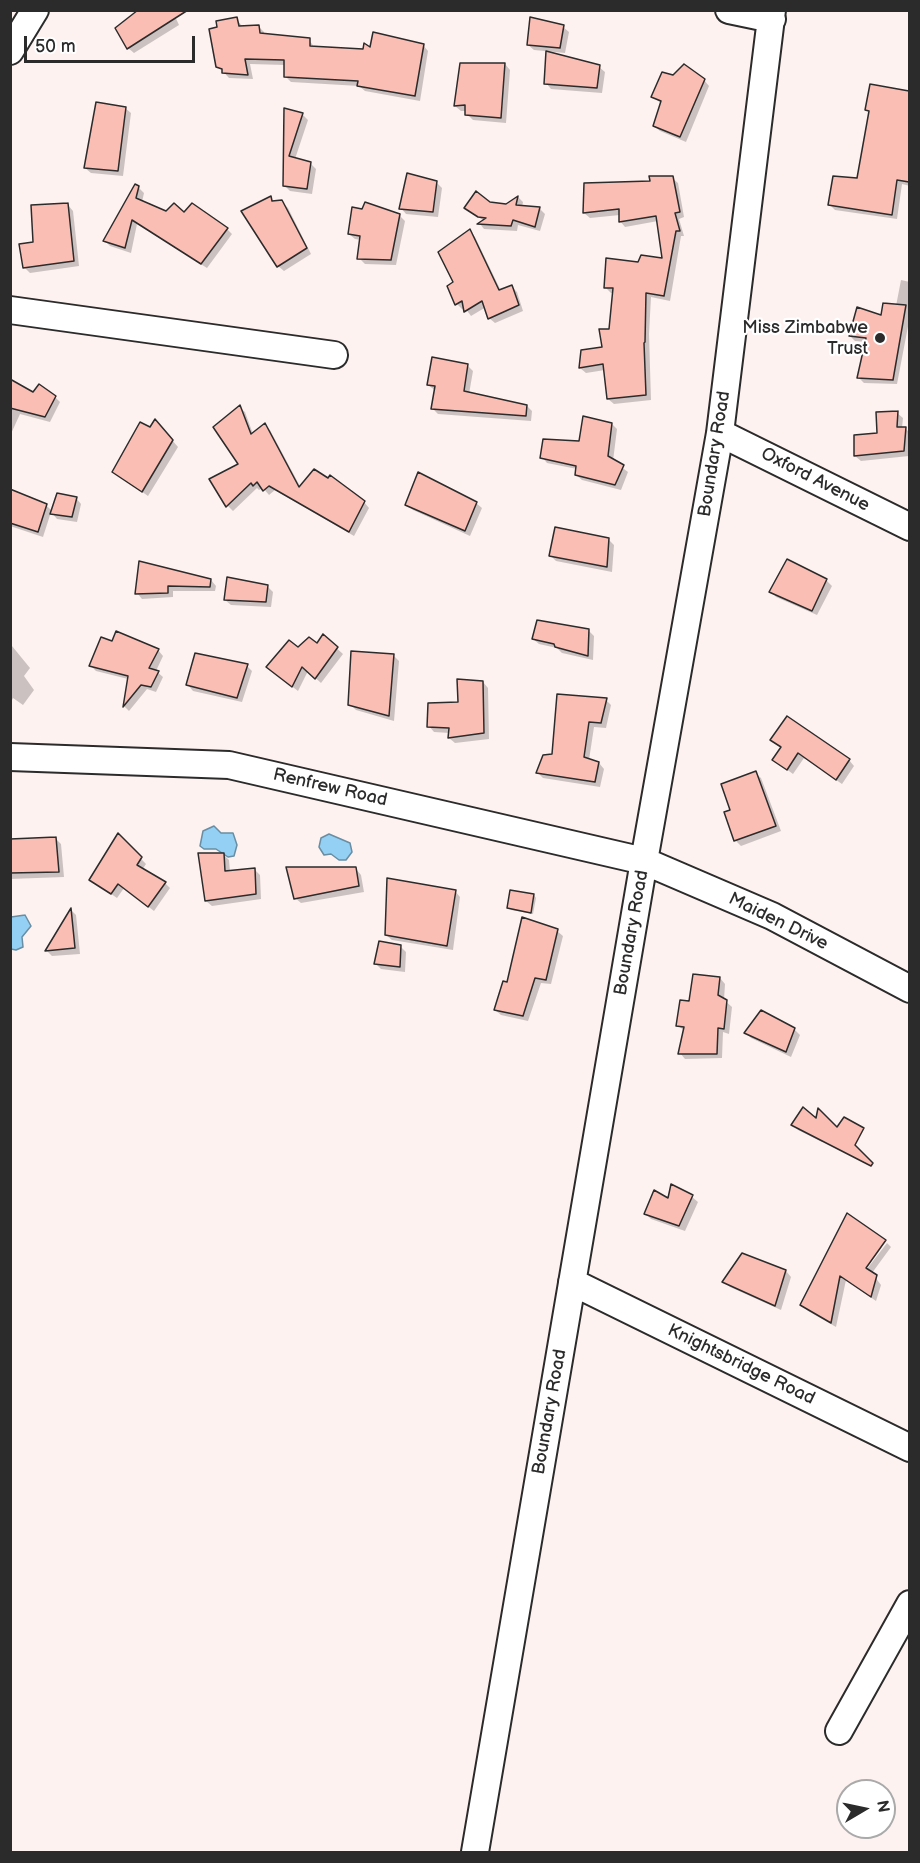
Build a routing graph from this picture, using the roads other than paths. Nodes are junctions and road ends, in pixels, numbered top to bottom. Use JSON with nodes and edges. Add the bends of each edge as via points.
{"nodes":[{"id":1,"x":35,"y":10,"type":"edge"},
{"id":2,"x":729,"y":10,"type":"edge"},
{"id":3,"x":772,"y":15,"type":"edge"},
{"id":4,"x":10,"y":51,"type":"edge"},
{"id":5,"x":10,"y":310,"type":"edge"},
{"id":6,"x":334,"y":355,"type":"dead end"},
{"id":7,"x":720,"y":433,"type":"junction"},
{"id":8,"x":909,"y":527,"type":"edge"},
{"id":9,"x":10,"y":757,"type":"edge"},
{"id":10,"x":644,"y":861,"type":"junction"},
{"id":11,"x":909,"y":988,"type":"edge"},
{"id":12,"x":573,"y":1282,"type":"junction"},
{"id":13,"x":909,"y":1448,"type":"edge"},
{"id":14,"x":909,"y":1604,"type":"edge"},
{"id":15,"x":839,"y":1731,"type":"dead end"},
{"id":16,"x":475,"y":1852,"type":"edge"}],
"edges":[{"from":1,"to":4,"type":"street"},
{"from":2,"to":3,"type":"street"},
{"from":3,"to":7,"type":"street","name":"Boundary Road"},
{"from":5,"to":6,"type":"street"},
{"from":7,"to":8,"type":"street","name":"Oxford Avenue"},
{"from":7,"to":10,"type":"street","name":"Boundary Road"},
{"from":9,"to":10,"type":"street","name":"Renfrew Road","via":[[229,765]]},
{"from":10,"to":11,"type":"street","name":"Maiden Drive","via":[[772,916]]},
{"from":10,"to":12,"type":"street","name":"Boundary Road"},
{"from":12,"to":13,"type":"street","name":"Knightsbridge Road"},
{"from":12,"to":16,"type":"street","name":"Boundary Road"},
{"from":14,"to":15,"type":"street"}]}
